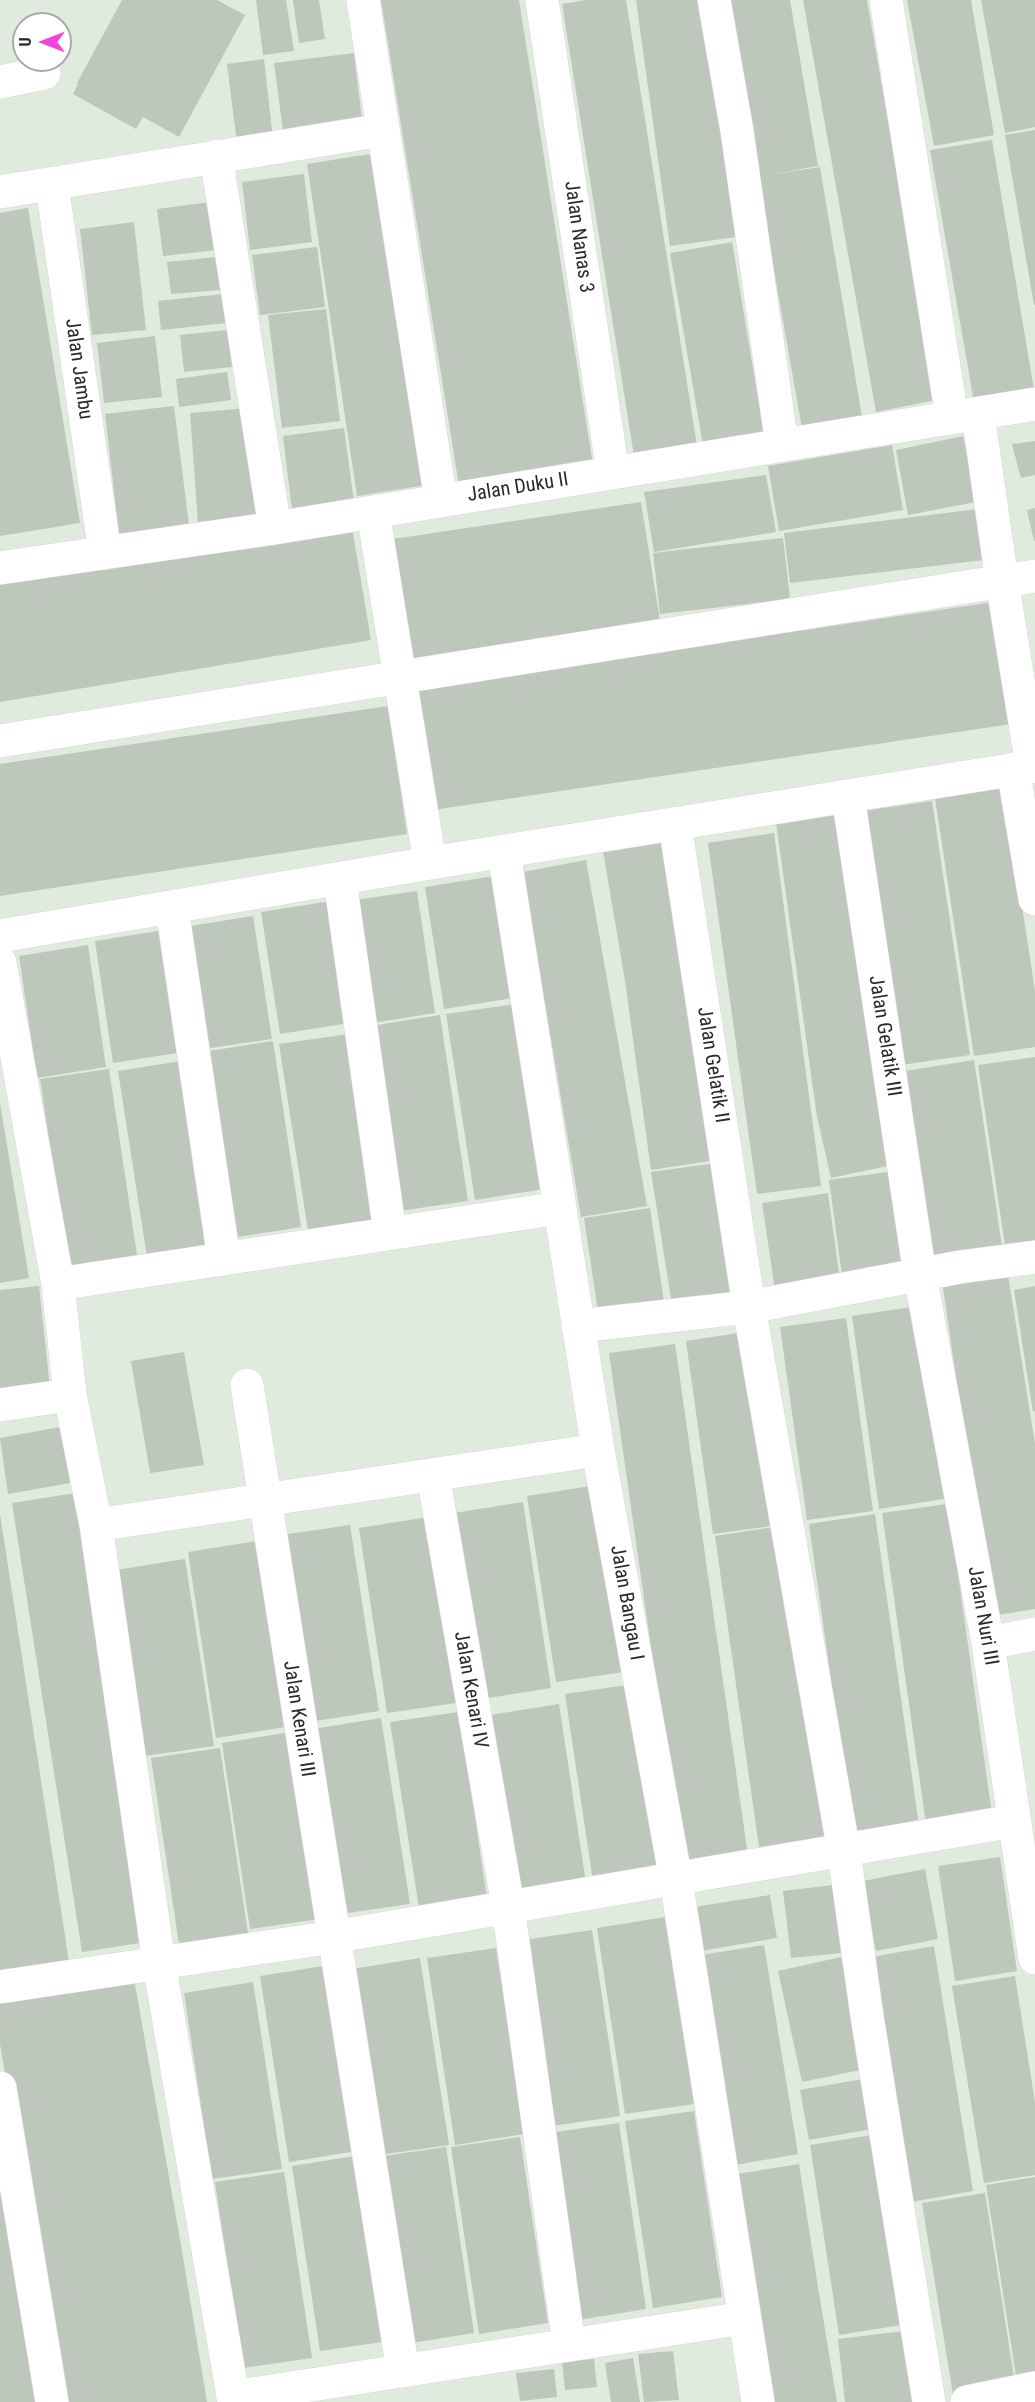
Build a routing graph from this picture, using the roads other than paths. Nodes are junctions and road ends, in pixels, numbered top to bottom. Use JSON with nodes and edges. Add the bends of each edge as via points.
{"nodes":[{"id":1,"x":363,"y":0,"type":"edge"},
{"id":2,"x":542,"y":0,"type":"edge"},
{"id":3,"x":714,"y":0,"type":"edge"},
{"id":4,"x":886,"y":0,"type":"edge"},
{"id":5,"x":44,"y":73,"type":"dead end"},
{"id":6,"x":0,"y":82,"type":"edge"},
{"id":7,"x":383,"y":130,"type":"junction"},
{"id":8,"x":216,"y":156,"type":"junction"},
{"id":9,"x":52,"y":185,"type":"junction"},
{"id":10,"x":0,"y":192,"type":"edge"},
{"id":11,"x":1035,"y":404,"type":"edge"},
{"id":12,"x":965,"y":416,"type":"junction"},
{"id":13,"x":782,"y":445,"type":"junction"},
{"id":14,"x":613,"y":473,"type":"junction"},
{"id":15,"x":441,"y":501,"type":"junction"},
{"id":16,"x":372,"y":512,"type":"junction"},
{"id":17,"x":275,"y":528,"type":"junction"},
{"id":18,"x":105,"y":553,"type":"junction"},
{"id":19,"x":0,"y":568,"type":"edge"},
{"id":20,"x":1035,"y":576,"type":"edge"},
{"id":21,"x":1002,"y":581,"type":"junction"},
{"id":22,"x":398,"y":678,"type":"junction"},
{"id":23,"x":0,"y":741,"type":"edge"},
{"id":24,"x":1027,"y":767,"type":"edge"},
{"id":25,"x":848,"y":796,"type":"junction"},
{"id":26,"x":675,"y":824,"type":"junction"},
{"id":27,"x":504,"y":852,"type":"junction"},
{"id":28,"x":430,"y":863,"type":"junction"},
{"id":29,"x":340,"y":880,"type":"junction"},
{"id":30,"x":1035,"y":898,"type":"edge"},
{"id":31,"x":172,"y":908,"type":"junction"},
{"id":32,"x":0,"y":936,"type":"edge"},
{"id":33,"x":0,"y":963,"type":"edge"},
{"id":34,"x":559,"y":1208,"type":"junction"},
{"id":35,"x":390,"y":1233,"type":"junction"},
{"id":36,"x":1035,"y":1257,"type":"edge"},
{"id":37,"x":224,"y":1259,"type":"junction"},
{"id":38,"x":920,"y":1275,"type":"junction"},
{"id":39,"x":58,"y":1284,"type":"junction"},
{"id":40,"x":749,"y":1307,"type":"junction"},
{"id":41,"x":578,"y":1326,"type":"junction"},
{"id":42,"x":247,"y":1385,"type":"dead end"},
{"id":43,"x":70,"y":1395,"type":"junction"},
{"id":44,"x":0,"y":1405,"type":"edge"},
{"id":45,"x":598,"y":1450,"type":"junction"},
{"id":46,"x":433,"y":1475,"type":"junction"},
{"id":47,"x":264,"y":1501,"type":"junction"},
{"id":48,"x":96,"y":1525,"type":"junction"},
{"id":49,"x":1035,"y":1634,"type":"edge"},
{"id":50,"x":988,"y":1643,"type":"junction"},
{"id":51,"x":1014,"y":1821,"type":"junction"},
{"id":52,"x":844,"y":1852,"type":"junction"},
{"id":53,"x":676,"y":1880,"type":"junction"},
{"id":54,"x":508,"y":1906,"type":"junction"},
{"id":55,"x":333,"y":1937,"type":"junction"},
{"id":56,"x":1035,"y":1958,"type":"edge"},
{"id":57,"x":159,"y":1963,"type":"junction"},
{"id":58,"x":0,"y":1987,"type":"edge"},
{"id":59,"x":0,"y":2088,"type":"edge"},
{"id":60,"x":744,"y":2318,"type":"junction"},
{"id":61,"x":569,"y":2345,"type":"junction"},
{"id":62,"x":403,"y":2371,"type":"junction"},
{"id":63,"x":1035,"y":2388,"type":"edge"},
{"id":64,"x":233,"y":2400,"type":"edge"},
{"id":65,"x":52,"y":2402,"type":"edge"},
{"id":66,"x":758,"y":2402,"type":"edge"},
{"id":67,"x":929,"y":2402,"type":"edge"},
{"id":68,"x":967,"y":2402,"type":"edge"}],
"edges":[{"from":1,"to":7,"type":"street"},
{"from":2,"to":14,"type":"street","name":"Jalan Nanas 3"},
{"from":3,"to":13,"type":"street"},
{"from":4,"to":12,"type":"street"},
{"from":5,"to":6,"type":"street"},
{"from":7,"to":8,"type":"street"},
{"from":7,"to":15,"type":"street"},
{"from":8,"to":9,"type":"street"},
{"from":8,"to":17,"type":"street"},
{"from":9,"to":10,"type":"street"},
{"from":9,"to":18,"type":"street","name":"Jalan Jambu"},
{"from":11,"to":12,"type":"street","name":"Jalan Duku II"},
{"from":12,"to":13,"type":"street","name":"Jalan Duku II"},
{"from":12,"to":21,"type":"street"},
{"from":13,"to":14,"type":"street","name":"Jalan Duku II"},
{"from":14,"to":15,"type":"street","name":"Jalan Duku II"},
{"from":15,"to":16,"type":"street","name":"Jalan Duku II"},
{"from":16,"to":17,"type":"street","name":"Jalan Duku II"},
{"from":16,"to":22,"type":"street"},
{"from":17,"to":18,"type":"street","name":"Jalan Duku II"},
{"from":18,"to":19,"type":"street","name":"Jalan Duku II"},
{"from":20,"to":21,"type":"street"},
{"from":21,"to":22,"type":"street"},
{"from":21,"to":24,"type":"street"},
{"from":22,"to":23,"type":"street"},
{"from":22,"to":28,"type":"street"},
{"from":24,"to":25,"type":"street"},
{"from":24,"to":30,"type":"street"},
{"from":25,"to":26,"type":"street"},
{"from":25,"to":38,"type":"street","name":"Jalan Gelatik III"},
{"from":26,"to":27,"type":"street"},
{"from":26,"to":40,"type":"street","name":"Jalan Gelatik II"},
{"from":27,"to":28,"type":"street"},
{"from":27,"to":34,"type":"street","name":"Jalan Bangau I"},
{"from":28,"to":29,"type":"street"},
{"from":29,"to":31,"type":"street"},
{"from":29,"to":35,"type":"street"},
{"from":31,"to":32,"type":"street"},
{"from":31,"to":37,"type":"street"},
{"from":33,"to":39,"type":"street"},
{"from":34,"to":35,"type":"street"},
{"from":34,"to":41,"type":"street","name":"Jalan Bangau I"},
{"from":35,"to":37,"type":"street"},
{"from":36,"to":38,"type":"street"},
{"from":37,"to":39,"type":"street"},
{"from":38,"to":40,"type":"street"},
{"from":38,"to":50,"type":"street","name":"Jalan Nuri III"},
{"from":39,"to":43,"type":"street"},
{"from":40,"to":41,"type":"street"},
{"from":40,"to":52,"type":"street","name":"Jalan Gelatik II"},
{"from":41,"to":45,"type":"street","name":"Jalan Bangau I"},
{"from":42,"to":47,"type":"street","name":"Jalan Kenari III"},
{"from":43,"to":44,"type":"street"},
{"from":43,"to":48,"type":"street"},
{"from":45,"to":46,"type":"street"},
{"from":45,"to":53,"type":"street","name":"Jalan Bangau I"},
{"from":46,"to":47,"type":"street"},
{"from":46,"to":54,"type":"street","name":"Jalan Kenari IV"},
{"from":47,"to":48,"type":"street"},
{"from":47,"to":55,"type":"street","name":"Jalan Kenari III"},
{"from":48,"to":57,"type":"street"},
{"from":49,"to":50,"type":"street"},
{"from":50,"to":51,"type":"street","name":"Jalan Nuri III"},
{"from":51,"to":52,"type":"street"},
{"from":51,"to":56,"type":"street","name":"Jalan Nuri III"},
{"from":52,"to":53,"type":"street"},
{"from":52,"to":67,"type":"street","name":"Jalan Gelatik II"},
{"from":53,"to":54,"type":"street"},
{"from":53,"to":60,"type":"street","name":"Jalan Bangau I"},
{"from":54,"to":55,"type":"street"},
{"from":54,"to":61,"type":"street","name":"Jalan Kenari IV"},
{"from":55,"to":57,"type":"street"},
{"from":55,"to":62,"type":"street","name":"Jalan Kenari III"},
{"from":57,"to":58,"type":"street"},
{"from":57,"to":64,"type":"street"},
{"from":59,"to":65,"type":"street"},
{"from":60,"to":61,"type":"street"},
{"from":60,"to":66,"type":"street","name":"Jalan Bangau I"},
{"from":61,"to":62,"type":"street"},
{"from":62,"to":64,"type":"street"},
{"from":63,"to":68,"type":"street"}]}
